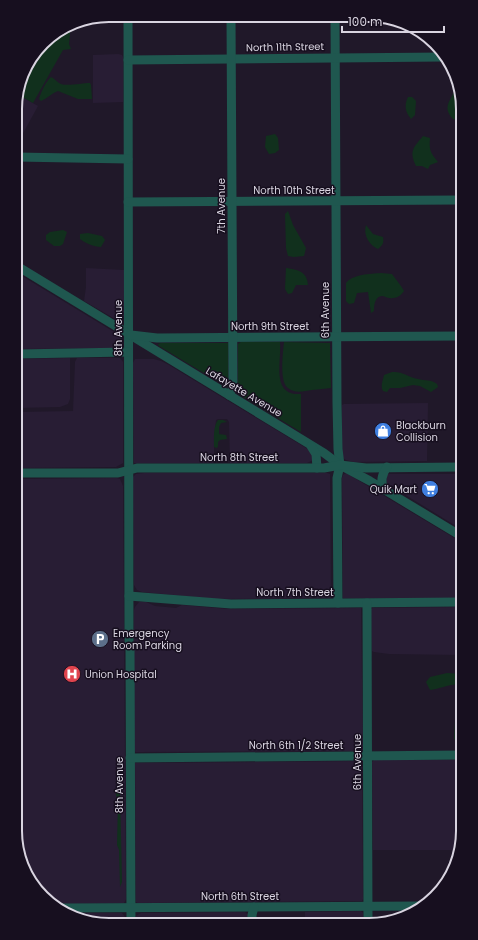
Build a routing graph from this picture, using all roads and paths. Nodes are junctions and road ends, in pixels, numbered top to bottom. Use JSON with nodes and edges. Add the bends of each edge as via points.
{"nodes":[{"id":1,"x":128,"y":22,"type":"edge"},
{"id":2,"x":231,"y":22,"type":"edge"},
{"id":3,"x":335,"y":22,"type":"edge"},
{"id":4,"x":438,"y":57,"type":"edge"},
{"id":5,"x":335,"y":58,"type":"junction"},
{"id":6,"x":232,"y":59,"type":"junction"},
{"id":7,"x":128,"y":60,"type":"junction"},
{"id":8,"x":22,"y":157,"type":"edge"},
{"id":9,"x":128,"y":159,"type":"junction"},
{"id":10,"x":456,"y":200,"type":"edge"},
{"id":11,"x":336,"y":201,"type":"junction"},
{"id":12,"x":128,"y":202,"type":"junction"},
{"id":13,"x":232,"y":202,"type":"junction"},
{"id":14,"x":22,"y":269,"type":"edge"},
{"id":15,"x":129,"y":334,"type":"junction"},
{"id":16,"x":336,"y":336,"type":"junction"},
{"id":17,"x":456,"y":336,"type":"edge"},
{"id":18,"x":233,"y":337,"type":"junction"},
{"id":19,"x":128,"y":352,"type":"junction"},
{"id":20,"x":22,"y":354,"type":"edge"},
{"id":21,"x":229,"y":395,"type":"junction"},
{"id":22,"x":308,"y":444,"type":"junction"},
{"id":23,"x":340,"y":465,"type":"junction"},
{"id":24,"x":456,"y":467,"type":"edge"},
{"id":25,"x":316,"y":468,"type":"junction"},
{"id":26,"x":387,"y":468,"type":"junction"},
{"id":27,"x":129,"y":470,"type":"junction"},
{"id":28,"x":22,"y":473,"type":"edge"},
{"id":29,"x":384,"y":490,"type":"junction"},
{"id":30,"x":456,"y":533,"type":"edge"},
{"id":31,"x":129,"y":596,"type":"junction"},
{"id":32,"x":456,"y":602,"type":"edge"},
{"id":33,"x":338,"y":603,"type":"junction"},
{"id":34,"x":367,"y":603,"type":"junction"},
{"id":35,"x":456,"y":755,"type":"edge"},
{"id":36,"x":368,"y":756,"type":"junction"},
{"id":37,"x":130,"y":758,"type":"junction"},
{"id":38,"x":368,"y":906,"type":"junction"},
{"id":39,"x":412,"y":906,"type":"edge"},
{"id":40,"x":254,"y":907,"type":"junction"},
{"id":41,"x":68,"y":908,"type":"edge"},
{"id":42,"x":131,"y":908,"type":"junction"},
{"id":43,"x":131,"y":918,"type":"edge"},
{"id":44,"x":252,"y":918,"type":"edge"},
{"id":45,"x":368,"y":918,"type":"edge"}],
"edges":[{"from":1,"to":7,"type":"street","name":"8th Avenue"},
{"from":2,"to":6,"type":"street","name":"7th Avenue"},
{"from":3,"to":5,"type":"street","name":"6th Avenue"},
{"from":4,"to":5,"type":"street","name":"North 11th Street"},
{"from":5,"to":6,"type":"street","name":"North 11th Street"},
{"from":5,"to":11,"type":"street","name":"6th Avenue"},
{"from":6,"to":7,"type":"street","name":"North 11th Street"},
{"from":6,"to":13,"type":"street","name":"7th Avenue"},
{"from":7,"to":9,"type":"street","name":"8th Avenue"},
{"from":8,"to":9,"type":"street"},
{"from":9,"to":12,"type":"street","name":"8th Avenue"},
{"from":10,"to":11,"type":"street","name":"North 10th Street"},
{"from":11,"to":13,"type":"street","name":"North 10th Street"},
{"from":11,"to":16,"type":"street","name":"6th Avenue"},
{"from":12,"to":13,"type":"street","name":"North 10th Street"},
{"from":12,"to":15,"type":"street","name":"8th Avenue"},
{"from":13,"to":18,"type":"street","name":"7th Avenue"},
{"from":14,"to":15,"type":"street","name":"Lafayette Avenue"},
{"from":15,"to":18,"type":"street","name":"North 9th Street","via":[[157,338]]},
{"from":15,"to":19,"type":"street","name":"8th Avenue"},
{"from":15,"to":21,"type":"street","name":"Lafayette Avenue"},
{"from":16,"to":17,"type":"street","name":"North 9th Street"},
{"from":16,"to":18,"type":"street","name":"North 9th Street"},
{"from":16,"to":23,"type":"street","name":"6th Avenue"},
{"from":18,"to":21,"type":"street","name":"7th Avenue","via":[[233,388]]},
{"from":19,"to":20,"type":"street"},
{"from":19,"to":27,"type":"street","name":"8th Avenue"},
{"from":21,"to":22,"type":"street","name":"Lafayette Avenue"},
{"from":22,"to":23,"type":"street","name":"Lafayette Avenue"},
{"from":22,"to":25,"type":"street","via":[[316,454]]},
{"from":23,"to":25,"type":"street","name":"North 8th Street"},
{"from":23,"to":26,"type":"street","name":"North 8th Street"},
{"from":23,"to":29,"type":"street","name":"Lafayette Avenue"},
{"from":23,"to":33,"type":"street","name":"6th Avenue","via":[[337,478]]},
{"from":24,"to":26,"type":"street","name":"North 8th Street"},
{"from":25,"to":27,"type":"street","name":"North 8th Street"},
{"from":26,"to":29,"type":"street","via":[[382,478]]},
{"from":27,"to":28,"type":"street","name":"North 8th Street","via":[[118,473]]},
{"from":27,"to":31,"type":"street","name":"8th Avenue"},
{"from":29,"to":30,"type":"street","name":"Lafayette Avenue"},
{"from":31,"to":33,"type":"street","name":"North 7th Street","via":[[222,603]]},
{"from":31,"to":37,"type":"street","name":"8th Avenue"},
{"from":32,"to":34,"type":"street","name":"North 7th Street"},
{"from":33,"to":34,"type":"street","name":"North 7th Street"},
{"from":34,"to":36,"type":"street","name":"6th Avenue"},
{"from":35,"to":36,"type":"street","name":"North 6th 1/2 Street"},
{"from":36,"to":37,"type":"street","name":"North 6th 1/2 Street"},
{"from":36,"to":38,"type":"street","name":"6th Avenue"},
{"from":37,"to":42,"type":"street","name":"8th Avenue"},
{"from":38,"to":39,"type":"street","name":"North 6th Street"},
{"from":38,"to":40,"type":"street","name":"North 6th Street"},
{"from":38,"to":45,"type":"street","name":"6th Avenue"},
{"from":40,"to":42,"type":"street","name":"North 6th Street"},
{"from":40,"to":44,"type":"street"},
{"from":41,"to":42,"type":"street","name":"North 6th Street"},
{"from":42,"to":43,"type":"street","name":"8th Avenue"}]}
